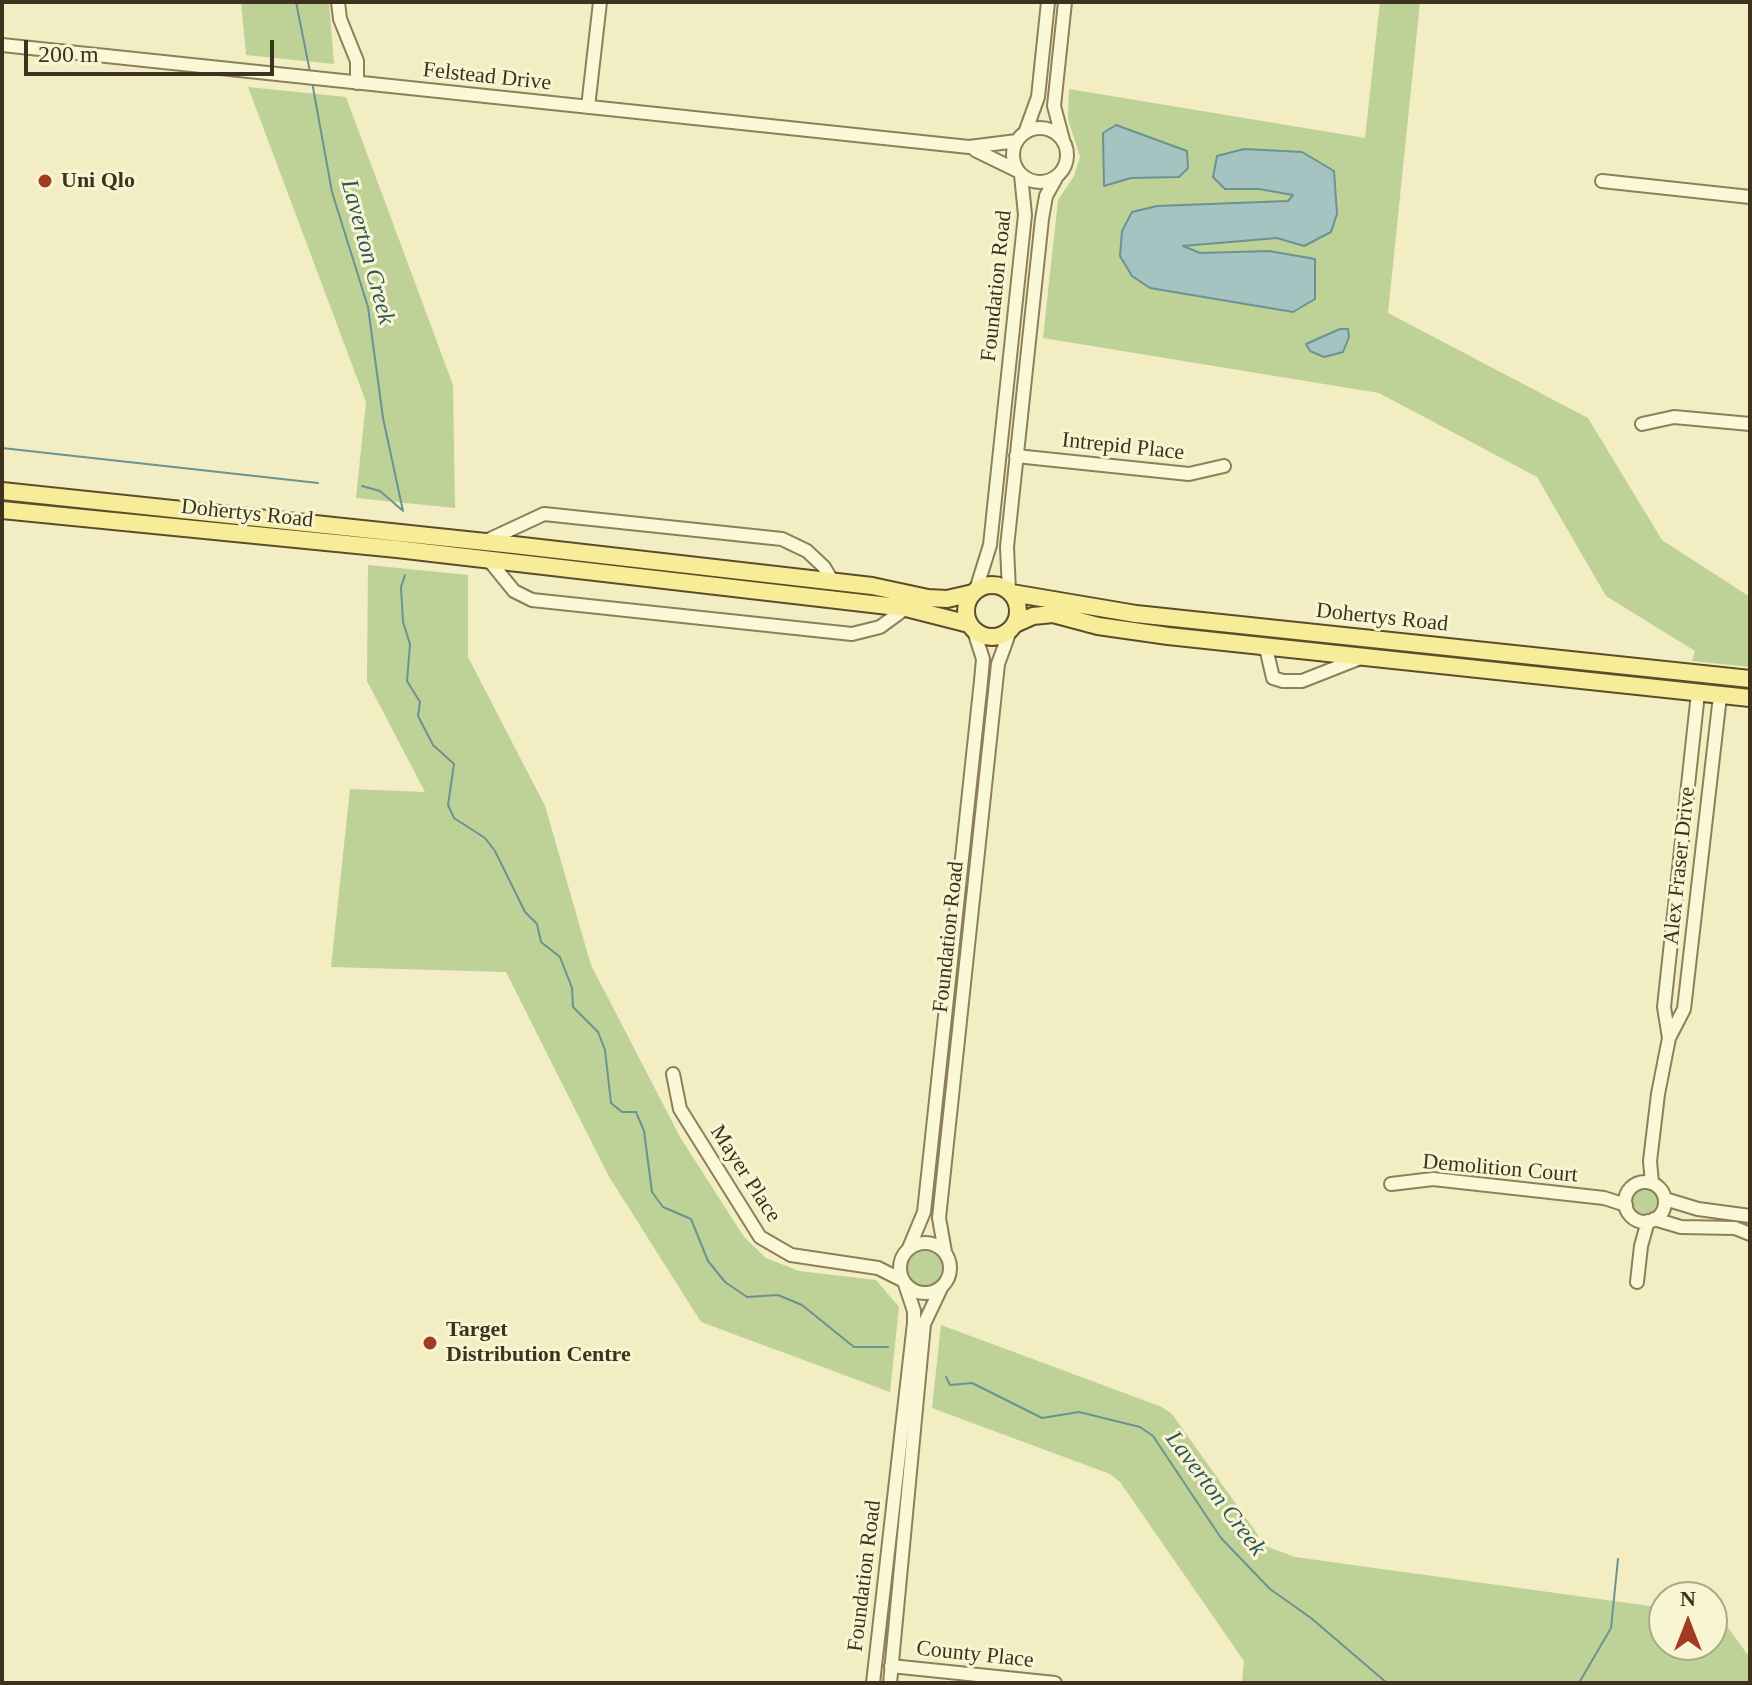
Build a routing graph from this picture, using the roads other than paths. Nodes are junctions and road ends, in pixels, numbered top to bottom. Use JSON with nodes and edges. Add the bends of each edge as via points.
{"nodes":[{"id":1,"x":338,"y":2,"type":"edge"},
{"id":2,"x":600,"y":2,"type":"edge"},
{"id":3,"x":1048,"y":2,"type":"edge"},
{"id":4,"x":1065,"y":2,"type":"edge"},
{"id":5,"x":2,"y":45,"type":"edge"},
{"id":6,"x":357,"y":83,"type":"junction"},
{"id":7,"x":588,"y":107,"type":"junction"},
{"id":8,"x":1021,"y":137,"type":"junction"},
{"id":9,"x":1063,"y":140,"type":"junction"},
{"id":10,"x":969,"y":147,"type":"junction"},
{"id":11,"x":1020,"y":173,"type":"junction"},
{"id":12,"x":1056,"y":178,"type":"junction"},
{"id":13,"x":1602,"y":181,"type":"dead end"},
{"id":14,"x":1750,"y":197,"type":"edge"},
{"id":15,"x":1017,"y":286,"type":"junction"},
{"id":16,"x":1035,"y":288,"type":"junction"},
{"id":17,"x":1642,"y":424,"type":"dead end"},
{"id":18,"x":1750,"y":424,"type":"edge"},
{"id":19,"x":1016,"y":456,"type":"junction"},
{"id":20,"x":1224,"y":466,"type":"dead end"},
{"id":21,"x":2,"y":491,"type":"edge"},
{"id":22,"x":2,"y":510,"type":"edge"},
{"id":23,"x":486,"y":541,"type":"junction"},
{"id":24,"x":488,"y":559,"type":"junction"},
{"id":25,"x":833,"y":582,"type":"junction"},
{"id":26,"x":974,"y":592,"type":"junction"},
{"id":27,"x":1010,"y":592,"type":"junction"},
{"id":28,"x":906,"y":608,"type":"junction"},
{"id":29,"x":971,"y":626,"type":"junction"},
{"id":30,"x":1013,"y":626,"type":"junction"},
{"id":31,"x":1260,"y":645,"type":"junction"},
{"id":32,"x":1369,"y":656,"type":"junction"},
{"id":33,"x":1458,"y":657,"type":"junction"},
{"id":34,"x":1710,"y":675,"type":"junction"},
{"id":35,"x":1750,"y":679,"type":"edge"},
{"id":36,"x":1698,"y":693,"type":"junction"},
{"id":37,"x":1720,"y":696,"type":"junction"},
{"id":38,"x":1750,"y":698,"type":"edge"},
{"id":39,"x":1687,"y":791,"type":"junction"},
{"id":40,"x":1708,"y":794,"type":"junction"},
{"id":41,"x":1676,"y":896,"type":"junction"},
{"id":42,"x":1696,"y":899,"type":"junction"},
{"id":43,"x":1669,"y":1038,"type":"junction"},
{"id":44,"x":673,"y":1074,"type":"dead end"},
{"id":45,"x":1647,"y":1183,"type":"junction"},
{"id":46,"x":1391,"y":1184,"type":"dead end"},
{"id":47,"x":1626,"y":1199,"type":"junction"},
{"id":48,"x":1665,"y":1199,"type":"junction"},
{"id":49,"x":1721,"y":1211,"type":"junction"},
{"id":50,"x":1750,"y":1216,"type":"edge"},
{"id":51,"x":1646,"y":1220,"type":"junction"},
{"id":52,"x":1720,"y":1227,"type":"junction"},
{"id":53,"x":1750,"y":1234,"type":"edge"},
{"id":54,"x":908,"y":1249,"type":"junction"},
{"id":55,"x":945,"y":1252,"type":"junction"},
{"id":56,"x":867,"y":1266,"type":"junction"},
{"id":57,"x":904,"y":1282,"type":"junction"},
{"id":58,"x":1637,"y":1282,"type":"dead end"},
{"id":59,"x":941,"y":1288,"type":"junction"},
{"id":60,"x":891,"y":1666,"type":"junction"},
{"id":61,"x":873,"y":1683,"type":"edge"},
{"id":62,"x":890,"y":1683,"type":"edge"},
{"id":63,"x":1055,"y":1683,"type":"edge"}],
"edges":[{"from":1,"to":6,"type":"street","via":[[357,61]]},
{"from":2,"to":7,"type":"street"},
{"from":3,"to":8,"type":"street","via":[[1038,97]]},
{"from":4,"to":9,"type":"street","via":[[1054,106]]},
{"from":5,"to":6,"type":"street","name":"Felstead Drive"},
{"from":6,"to":7,"type":"street","name":"Felstead Drive"},
{"from":7,"to":10,"type":"street","name":"Felstead Drive"},
{"from":8,"to":9,"type":"street","via":[[1041,128]]},
{"from":8,"to":10,"type":"street","name":"Felstead Drive"},
{"from":8,"to":11,"type":"street","via":[[1013,156]]},
{"from":9,"to":12,"type":"street","via":[[1067,156]]},
{"from":10,"to":11,"type":"street","name":"Felstead Drive"},
{"from":11,"to":12,"type":"street","via":[[1038,182]]},
{"from":11,"to":15,"type":"street","name":"Foundation Road","via":[[1025,215]]},
{"from":12,"to":16,"type":"street","name":"Foundation Road","via":[[1046,196]]},
{"from":13,"to":14,"type":"street"},
{"from":15,"to":16,"type":"street"},
{"from":15,"to":26,"type":"street","name":"Foundation Road","via":[[990,545]]},
{"from":16,"to":19,"type":"street","name":"Foundation Road"},
{"from":17,"to":18,"type":"street","via":[[1674,417]]},
{"from":19,"to":20,"type":"street","name":"Intrepid Place","via":[[1189,474]]},
{"from":19,"to":27,"type":"street","name":"Foundation Road","via":[[1006,561]]},
{"from":21,"to":23,"type":"main road","name":"Dohertys Road"},
{"from":22,"to":24,"type":"main road","name":"Dohertys Road"},
{"from":23,"to":25,"type":"main road","name":"Dohertys Road"},
{"from":23,"to":25,"type":"street","via":[[544,514],[782,539],[807,551]]},
{"from":24,"to":28,"type":"main road","name":"Dohertys Road"},
{"from":24,"to":28,"type":"street","via":[[514,591],[532,600],[852,634],[880,627]]},
{"from":25,"to":26,"type":"main road","name":"Dohertys Road","via":[[939,599]]},
{"from":26,"to":27,"type":"main road","via":[[996,585]]},
{"from":26,"to":29,"type":"main road","via":[[966,608]]},
{"from":27,"to":30,"type":"main road","via":[[1018,608]]},
{"from":27,"to":33,"type":"main road","name":"Dohertys Road","via":[[1103,610]]},
{"from":28,"to":29,"type":"main road","name":"Dohertys Road"},
{"from":29,"to":30,"type":"main road","via":[[992,637]]},
{"from":29,"to":54,"type":"street","name":"Foundation Road","via":[[983,659],[981,681],[924,1212]]},
{"from":30,"to":31,"type":"main road","name":"Dohertys Road","via":[[1053,614],[1117,629]]},
{"from":30,"to":55,"type":"street","name":"Foundation Road","via":[[1001,653],[994,699],[939,1218]]},
{"from":31,"to":32,"type":"main road","name":"Dohertys Road"},
{"from":31,"to":32,"type":"street","name":"Dohertys Road","via":[[1273,678],[1283,681],[1302,681]]},
{"from":32,"to":33,"type":"main road","name":"Dohertys Road"},
{"from":33,"to":34,"type":"main road","name":"Dohertys Road"},
{"from":33,"to":36,"type":"main road","name":"Dohertys Road"},
{"from":34,"to":35,"type":"main road","name":"Dohertys Road"},
{"from":34,"to":36,"type":"main road"},
{"from":34,"to":37,"type":"main road"},
{"from":36,"to":37,"type":"main road","name":"Dohertys Road"},
{"from":36,"to":39,"type":"street","name":"Alex Fraser Drive"},
{"from":37,"to":38,"type":"main road","name":"Dohertys Road"},
{"from":37,"to":40,"type":"street","name":"Alex Fraser Drive"},
{"from":39,"to":40,"type":"street"},
{"from":39,"to":41,"type":"street","name":"Alex Fraser Drive"},
{"from":40,"to":42,"type":"street","name":"Alex Fraser Drive"},
{"from":41,"to":42,"type":"street"},
{"from":41,"to":43,"type":"street","name":"Alex Fraser Drive","via":[[1664,1007]]},
{"from":42,"to":43,"type":"street","name":"Alex Fraser Drive","via":[[1684,1009]]},
{"from":43,"to":45,"type":"street","name":"Alex Fraser Drive"},
{"from":44,"to":56,"type":"street","name":"Mayer Place","via":[[680,1109],[760,1237],[803,1259]]},
{"from":45,"to":47,"type":"street"},
{"from":45,"to":48,"type":"street"},
{"from":46,"to":47,"type":"street","name":"Demolition Court","via":[[1433,1179]]},
{"from":47,"to":51,"type":"street"},
{"from":48,"to":49,"type":"street"},
{"from":48,"to":51,"type":"street","via":[[1663,1211]]},
{"from":49,"to":50,"type":"street"},
{"from":49,"to":52,"type":"street"},
{"from":51,"to":52,"type":"street"},
{"from":51,"to":58,"type":"street"},
{"from":52,"to":53,"type":"street"},
{"from":54,"to":55,"type":"street","via":[[924,1243]]},
{"from":54,"to":56,"type":"street","name":"Mayer Place","via":[[894,1260]]},
{"from":54,"to":57,"type":"street","via":[[900,1265]]},
{"from":55,"to":59,"type":"street","via":[[951,1267]]},
{"from":56,"to":57,"type":"street","name":"Mayer Place"},
{"from":57,"to":59,"type":"street","via":[[918,1293]]},
{"from":57,"to":61,"type":"street","name":"Foundation Road","via":[[914,1323]]},
{"from":59,"to":60,"type":"street","name":"Foundation Road","via":[[924,1324]]},
{"from":60,"to":62,"type":"street","name":"Foundation Road"},
{"from":60,"to":63,"type":"street","name":"County Place"}]}
